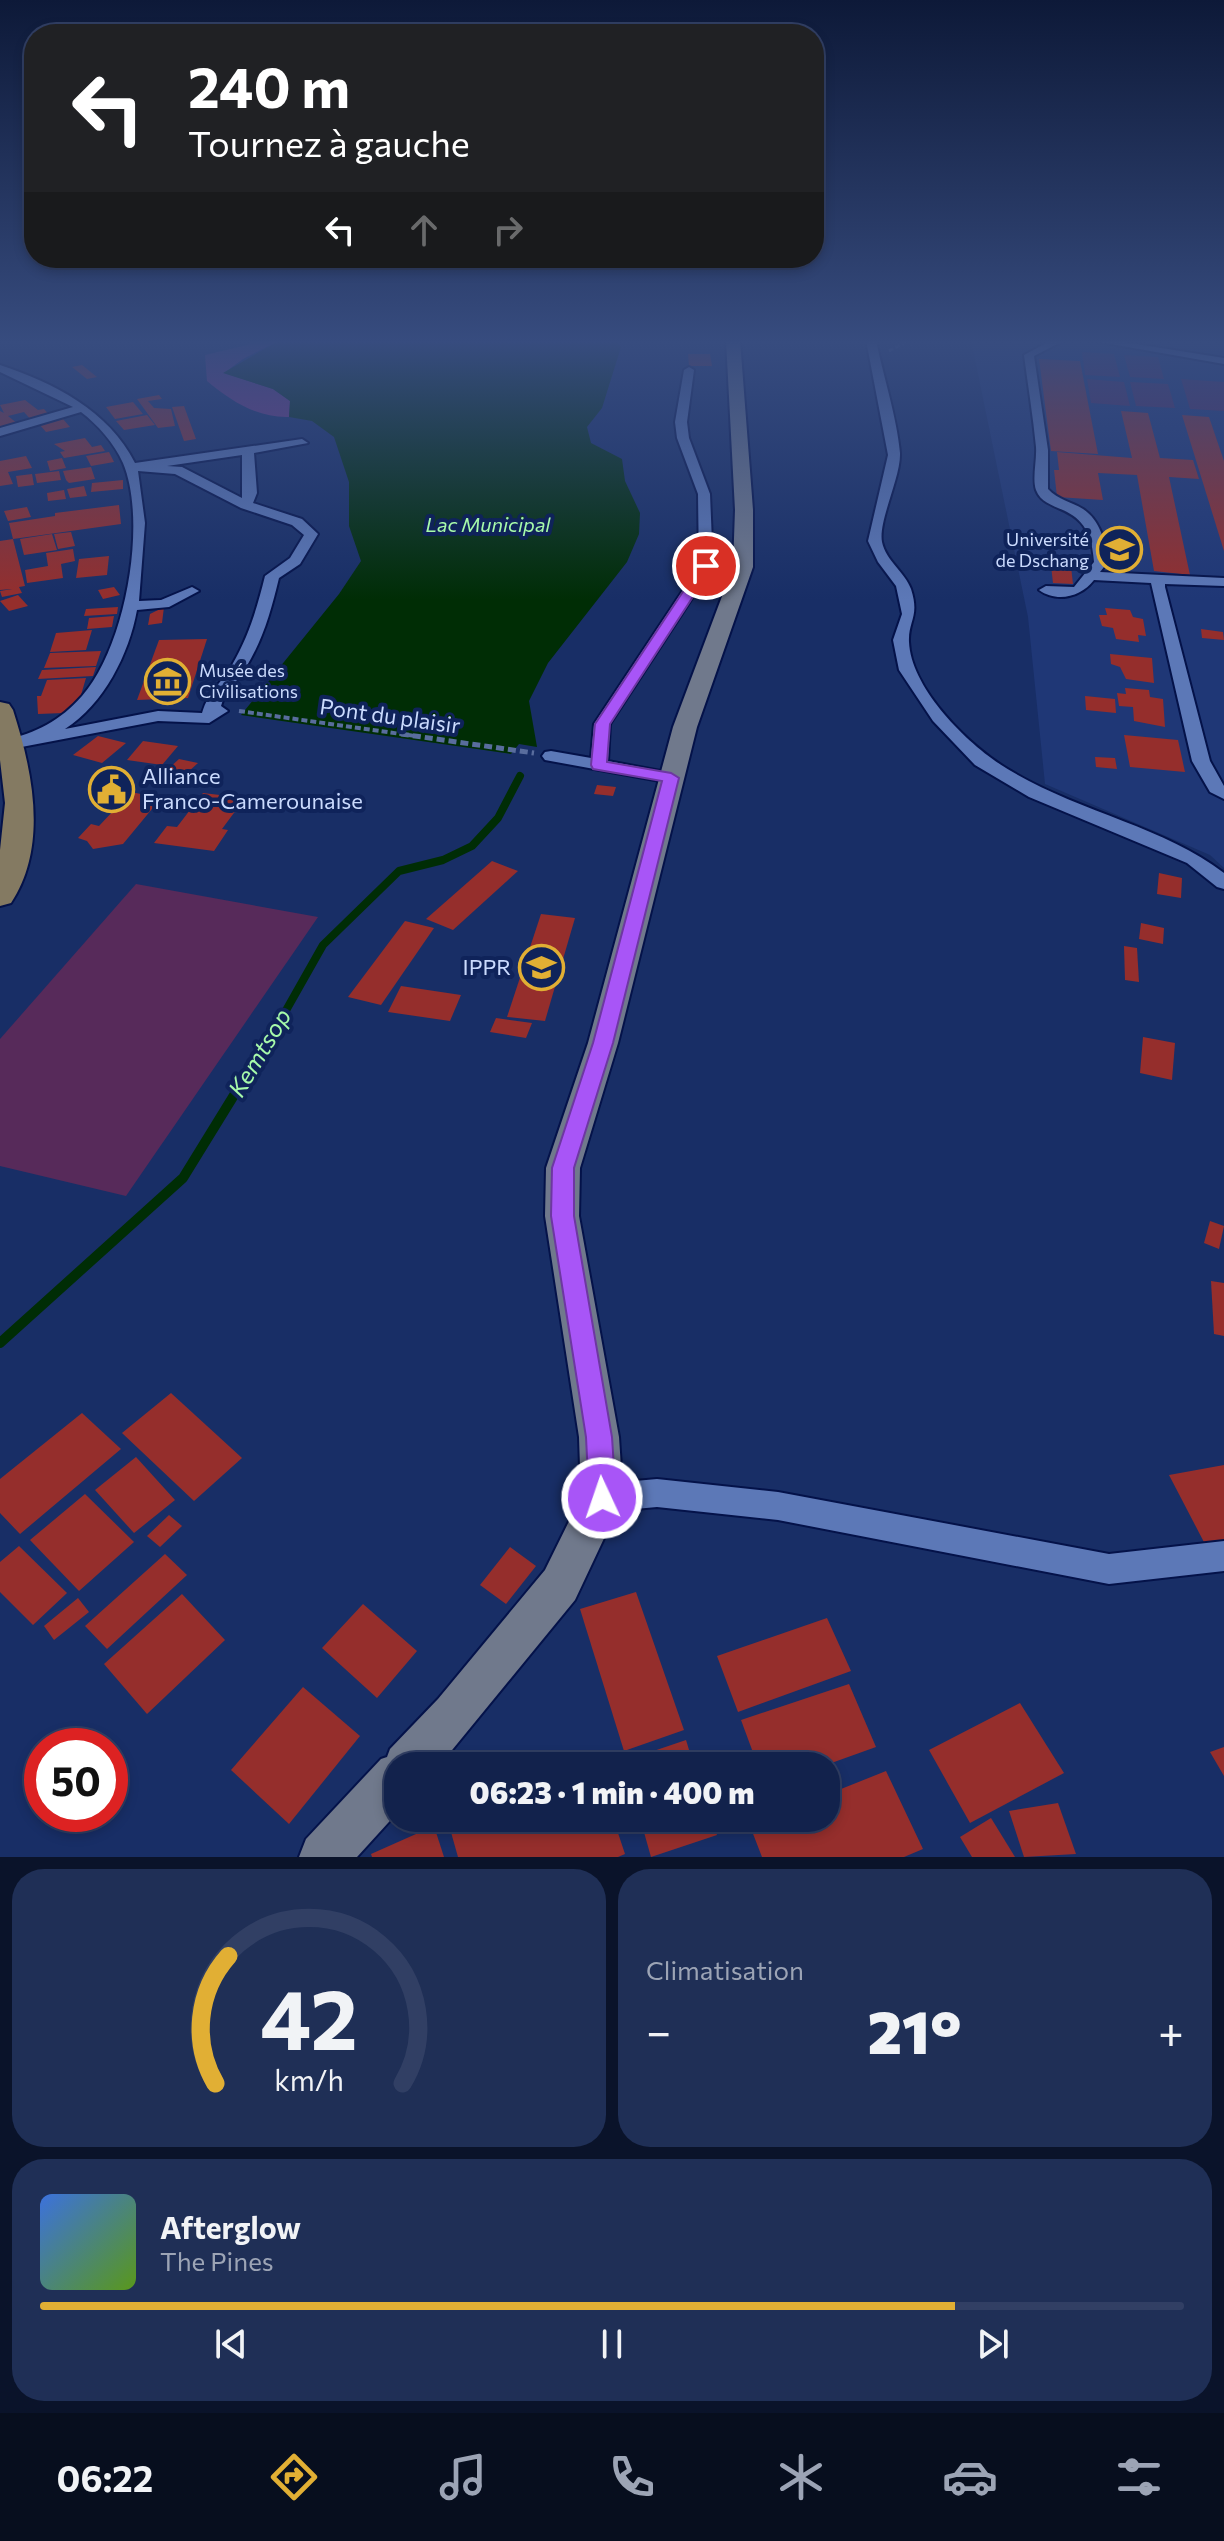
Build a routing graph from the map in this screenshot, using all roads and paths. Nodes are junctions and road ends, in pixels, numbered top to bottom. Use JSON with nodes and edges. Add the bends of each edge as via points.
{"nodes":[{"id":1,"x":104,"y":427,"type":"edge"},
{"id":2,"x":682,"y":427,"type":"edge"},
{"id":3,"x":736,"y":427,"type":"edge"},
{"id":4,"x":888,"y":427,"type":"edge"},
{"id":5,"x":1039,"y":427,"type":"edge"},
{"id":6,"x":302,"y":443,"type":"dead end"},
{"id":7,"x":248,"y":449,"type":"junction"},
{"id":8,"x":131,"y":467,"type":"junction"},
{"id":9,"x":246,"y":505,"type":"junction"},
{"id":10,"x":1093,"y":576,"type":"junction"},
{"id":11,"x":1159,"y":577,"type":"junction"},
{"id":12,"x":1224,"y":582,"type":"edge"},
{"id":13,"x":1046,"y":590,"type":"dead end"},
{"id":14,"x":192,"y":591,"type":"dead end"},
{"id":15,"x":132,"y":606,"type":"junction"},
{"id":16,"x":0,"y":710,"type":"edge"},
{"id":17,"x":216,"y":714,"type":"junction"},
{"id":18,"x":40,"y":737,"type":"junction"},
{"id":19,"x":11,"y":744,"type":"junction"},
{"id":20,"x":551,"y":756,"type":"joint"},
{"id":21,"x":599,"y":765,"type":"junction"},
{"id":22,"x":671,"y":778,"type":"junction"},
{"id":23,"x":1224,"y":794,"type":"edge"},
{"id":24,"x":1224,"y":883,"type":"edge"},
{"id":25,"x":0,"y":896,"type":"edge"},
{"id":26,"x":602,"y":1498,"type":"junction"},
{"id":27,"x":1224,"y":1556,"type":"edge"},
{"id":28,"x":420,"y":1752,"type":"edge"},
{"id":29,"x":384,"y":1791,"type":"edge"},
{"id":30,"x":324,"y":1857,"type":"edge"}],
"edges":[{"from":1,"to":8,"type":"street"},
{"from":2,"to":21,"type":"street","via":[[704,494],[706,566],[602,724]]},
{"from":3,"to":22,"type":"main road","via":[[746,540],[743,567]]},
{"from":4,"to":24,"type":"street","via":[[894,455],[875,541],[903,586],[909,614],[901,640],[907,670],[939,718],[981,761],[1035,793],[1194,859]]},
{"from":5,"to":10,"type":"street","via":[[1042,490],[1091,525],[1101,562]]},
{"from":6,"to":7,"type":"street"},
{"from":7,"to":8,"type":"street"},
{"from":7,"to":9,"type":"street","via":[[251,493]]},
{"from":8,"to":9,"type":"street","via":[[178,470]]},
{"from":8,"to":15,"type":"street","via":[[139,555]]},
{"from":9,"to":17,"type":"street","via":[[297,522],[311,534],[295,561],[272,576],[261,623],[237,670],[216,694]]},
{"from":10,"to":11,"type":"street"},
{"from":10,"to":13,"type":"street","via":[[1079,590]]},
{"from":11,"to":12,"type":"street"},
{"from":11,"to":23,"type":"street","via":[[1201,761]]},
{"from":14,"to":15,"type":"street","via":[[164,604]]},
{"from":15,"to":18,"type":"street","via":[[104,678],[79,712]]},
{"from":16,"to":19,"type":"main road"},
{"from":17,"to":18,"type":"street","via":[[158,716]]},
{"from":17,"to":20,"type":"path","name":"Pont du plaisir"},
{"from":18,"to":19,"type":"street"},
{"from":19,"to":25,"type":"main road","via":[[20,839]]},
{"from":20,"to":21,"type":"street"},
{"from":21,"to":22,"type":"street"},
{"from":22,"to":26,"type":"main road","via":[[603,1043],[563,1168],[562,1216],[599,1437]]},
{"from":26,"to":27,"type":"street","via":[[657,1493],[778,1506],[1109,1569]]},
{"from":26,"to":28,"type":"main road","via":[[560,1585]]},
{"from":29,"to":30,"type":"main road"}]}
